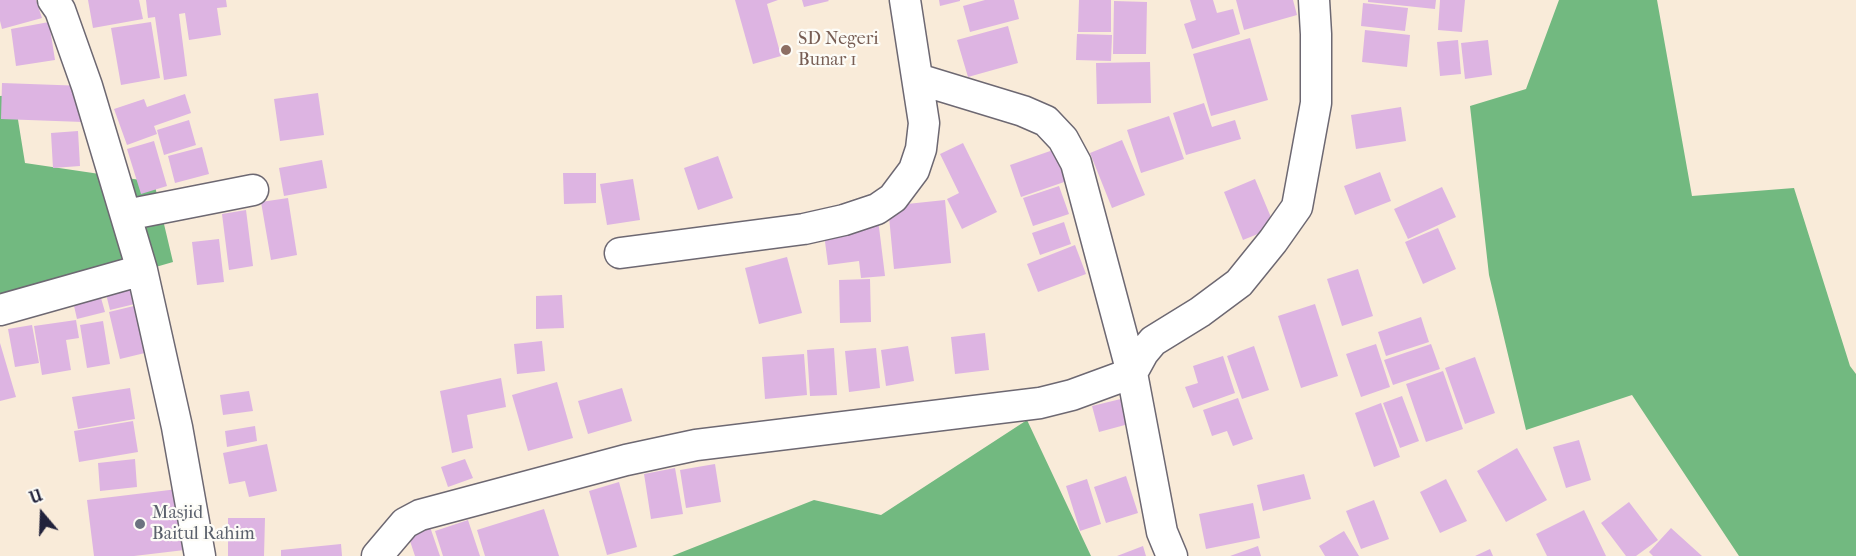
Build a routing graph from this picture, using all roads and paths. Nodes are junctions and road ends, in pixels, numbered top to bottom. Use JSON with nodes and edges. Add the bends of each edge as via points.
{"nodes":[{"id":1,"x":53,"y":0,"type":"edge"},
{"id":2,"x":905,"y":0,"type":"edge"},
{"id":3,"x":1314,"y":0,"type":"edge"},
{"id":4,"x":918,"y":79,"type":"junction"},
{"id":5,"x":253,"y":190,"type":"dead end"},
{"id":6,"x":126,"y":215,"type":"junction"},
{"id":7,"x":620,"y":253,"type":"dead end"},
{"id":8,"x":142,"y":270,"type":"junction"},
{"id":9,"x":0,"y":310,"type":"edge"},
{"id":10,"x":1132,"y":373,"type":"junction"},
{"id":11,"x":200,"y":556,"type":"edge"},
{"id":12,"x":376,"y":556,"type":"edge"},
{"id":13,"x":1172,"y":556,"type":"edge"}],
"edges":[{"from":1,"to":6,"type":"street","via":[[87,86]]},
{"from":2,"to":4,"type":"street"},
{"from":3,"to":10,"type":"street","via":[[1316,103],[1297,207],[1239,283],[1153,341]]},
{"from":4,"to":7,"type":"street","via":[[924,123],[921,149],[904,185],[877,209],[804,229]]},
{"from":4,"to":10,"type":"street","via":[[1023,111],[1046,121],[1063,140],[1076,163]]},
{"from":5,"to":6,"type":"street"},
{"from":6,"to":8,"type":"street"},
{"from":8,"to":9,"type":"street"},
{"from":8,"to":11,"type":"street","via":[[177,427]]},
{"from":10,"to":12,"type":"street","via":[[1040,403],[696,445],[626,460],[420,516],[405,523]]},
{"from":10,"to":13,"type":"street","via":[[1162,532]]}]}
